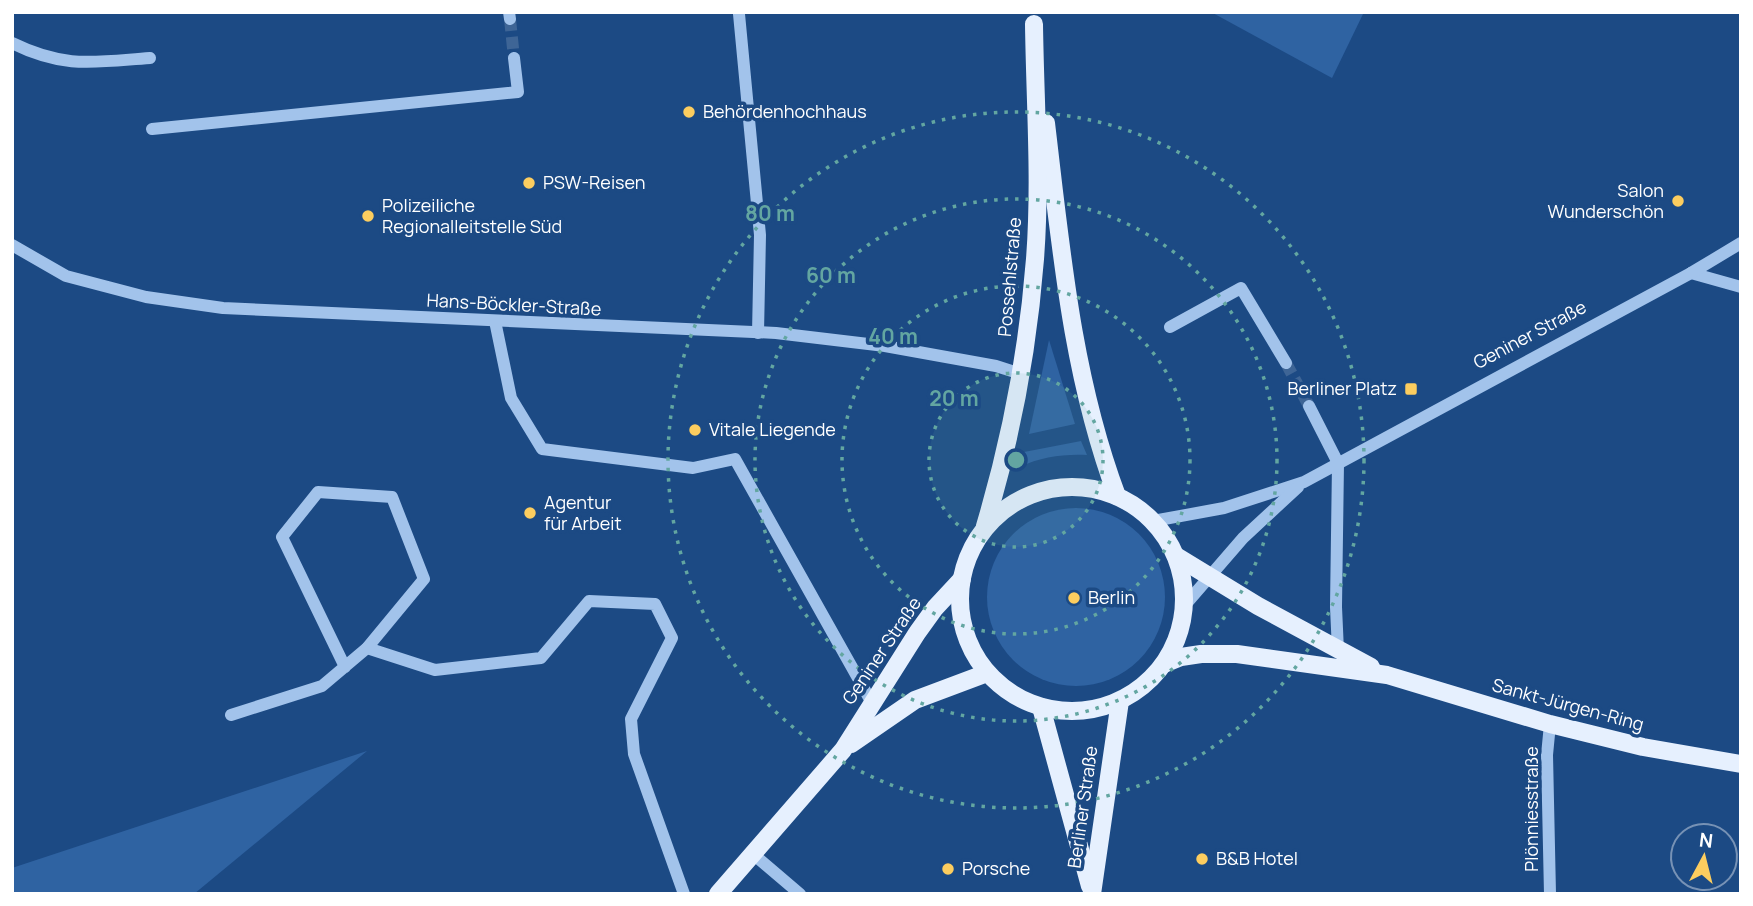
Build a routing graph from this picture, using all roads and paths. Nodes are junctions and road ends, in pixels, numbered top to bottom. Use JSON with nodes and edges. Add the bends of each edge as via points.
{"nodes":[{"id":1,"x":739,"y":15,"type":"dead end"},
{"id":2,"x":1033,"y":18,"type":"edge"},
{"id":3,"x":12,"y":43,"type":"edge"},
{"id":4,"x":150,"y":58,"type":"dead end"},
{"id":5,"x":514,"y":58,"type":"tunnel mouth"},
{"id":6,"x":152,"y":129,"type":"dead end"},
{"id":7,"x":1741,"y":243,"type":"edge"},
{"id":8,"x":12,"y":245,"type":"edge"},
{"id":9,"x":1691,"y":273,"type":"junction"},
{"id":10,"x":1741,"y":287,"type":"edge"},
{"id":11,"x":495,"y":321,"type":"junction"},
{"id":12,"x":1170,"y":327,"type":"dead end"},
{"id":13,"x":758,"y":333,"type":"junction"},
{"id":14,"x":1286,"y":363,"type":"tunnel mouth"},
{"id":15,"x":1021,"y":374,"type":"junction"},
{"id":16,"x":1309,"y":406,"type":"tunnel mouth"},
{"id":17,"x":1339,"y":463,"type":"junction"},
{"id":18,"x":1304,"y":482,"type":"junction"},
{"id":19,"x":1117,"y":496,"type":"junction"},
{"id":20,"x":1153,"y":521,"type":"junction"},
{"id":21,"x":984,"y":530,"type":"junction"},
{"id":22,"x":1176,"y":556,"type":"junction"},
{"id":23,"x":1209,"y":576,"type":"junction"},
{"id":24,"x":962,"y":579,"type":"junction"},
{"id":25,"x":1185,"y":605,"type":"junction"},
{"id":26,"x":367,"y":648,"type":"junction"},
{"id":27,"x":1338,"y":651,"type":"junction"},
{"id":28,"x":1164,"y":664,"type":"junction"},
{"id":29,"x":345,"y":667,"type":"junction"},
{"id":30,"x":988,"y":673,"type":"junction"},
{"id":31,"x":1387,"y":675,"type":"junction"},
{"id":32,"x":1120,"y":701,"type":"junction"},
{"id":33,"x":872,"y":703,"type":"junction"},
{"id":34,"x":1041,"y":707,"type":"junction"},
{"id":35,"x":231,"y":715,"type":"dead end"},
{"id":36,"x":1550,"y":724,"type":"junction"},
{"id":37,"x":843,"y":750,"type":"junction"},
{"id":38,"x":1741,"y":764,"type":"edge"},
{"id":39,"x":753,"y":854,"type":"junction"},
{"id":40,"x":684,"y":894,"type":"edge"},
{"id":41,"x":718,"y":894,"type":"edge"},
{"id":42,"x":800,"y":894,"type":"edge"},
{"id":43,"x":1092,"y":894,"type":"edge"},
{"id":44,"x":1550,"y":894,"type":"edge"}],
"edges":[{"from":1,"to":13,"type":"street","via":[[760,235]]},
{"from":2,"to":15,"type":"main road","name":"Possehlstraße","via":[[1035,256]]},
{"from":2,"to":19,"type":"main road","name":"Possehlstraße","via":[[1067,300],[1094,432]]},
{"from":3,"to":4,"type":"street","via":[[64,62]]},
{"from":5,"to":6,"type":"street","via":[[518,92]]},
{"from":7,"to":9,"type":"street","name":"Geniner Straße"},
{"from":8,"to":11,"type":"street","name":"Hans-Böckler-Straße","via":[[65,276],[159,299],[223,309]]},
{"from":9,"to":10,"type":"street"},
{"from":9,"to":17,"type":"street","name":"Geniner Straße"},
{"from":11,"to":13,"type":"street","name":"Hans-Böckler-Straße"},
{"from":11,"to":33,"type":"street","via":[[511,398],[542,449],[693,468],[735,459]]},
{"from":12,"to":14,"type":"street","via":[[1241,288]]},
{"from":13,"to":15,"type":"street","name":"Hans-Böckler-Straße","via":[[885,346]]},
{"from":15,"to":21,"type":"main road","name":"Possehlstraße","via":[[1007,450]]},
{"from":16,"to":17,"type":"street"},
{"from":17,"to":18,"type":"street","name":"Geniner Straße"},
{"from":17,"to":27,"type":"street"},
{"from":18,"to":20,"type":"street","name":"Geniner Straße","via":[[1224,508]]},
{"from":18,"to":23,"type":"street","name":"Geniner Straße","via":[[1261,518]]},
{"from":19,"to":20,"type":"main road"},
{"from":19,"to":21,"type":"main road","via":[[1094,489],[1045,490],[1001,512]]},
{"from":20,"to":22,"type":"main road"},
{"from":21,"to":24,"type":"main road"},
{"from":22,"to":23,"type":"main road","name":"Sankt-Jürgen-Ring"},
{"from":22,"to":25,"type":"main road"},
{"from":23,"to":25,"type":"street","name":"Geniner Straße"},
{"from":23,"to":27,"type":"main road","name":"Sankt-Jürgen-Ring"},
{"from":24,"to":30,"type":"main road","via":[[960,612],[969,645]]},
{"from":24,"to":33,"type":"main road","name":"Geniner Straße","via":[[935,608]]},
{"from":25,"to":28,"type":"main road","via":[[1175,646]]},
{"from":26,"to":29,"type":"street"},
{"from":26,"to":29,"type":"street","via":[[424,579],[392,498],[318,492],[282,537]]},
{"from":26,"to":40,"type":"street","via":[[435,670],[541,658],[589,601],[654,604],[672,638],[631,719],[634,754]]},
{"from":27,"to":31,"type":"main road","name":"Sankt-Jürgen-Ring"},
{"from":28,"to":31,"type":"main road","name":"Sankt-Jürgen-Ring","via":[[1201,654],[1237,654]]},
{"from":28,"to":32,"type":"main road","via":[[1152,679]]},
{"from":29,"to":35,"type":"street","via":[[322,686]]},
{"from":30,"to":34,"type":"main road","via":[[1003,688]]},
{"from":30,"to":37,"type":"main road","name":"Geniner Straße","via":[[915,700]]},
{"from":31,"to":36,"type":"main road","name":"Sankt-Jürgen-Ring"},
{"from":32,"to":34,"type":"main road","via":[[1068,712]]},
{"from":32,"to":43,"type":"main road","name":"Berliner Straße"},
{"from":33,"to":37,"type":"main road","name":"Geniner Straße"},
{"from":34,"to":43,"type":"main road","name":"Berliner Straße"},
{"from":36,"to":38,"type":"main road","name":"Sankt-Jürgen-Ring"},
{"from":36,"to":44,"type":"street","name":"Plönniesstraße"},
{"from":37,"to":39,"type":"main road","name":"Geniner Straße"},
{"from":39,"to":41,"type":"main road","name":"Geniner Straße"},
{"from":39,"to":42,"type":"street"}]}
